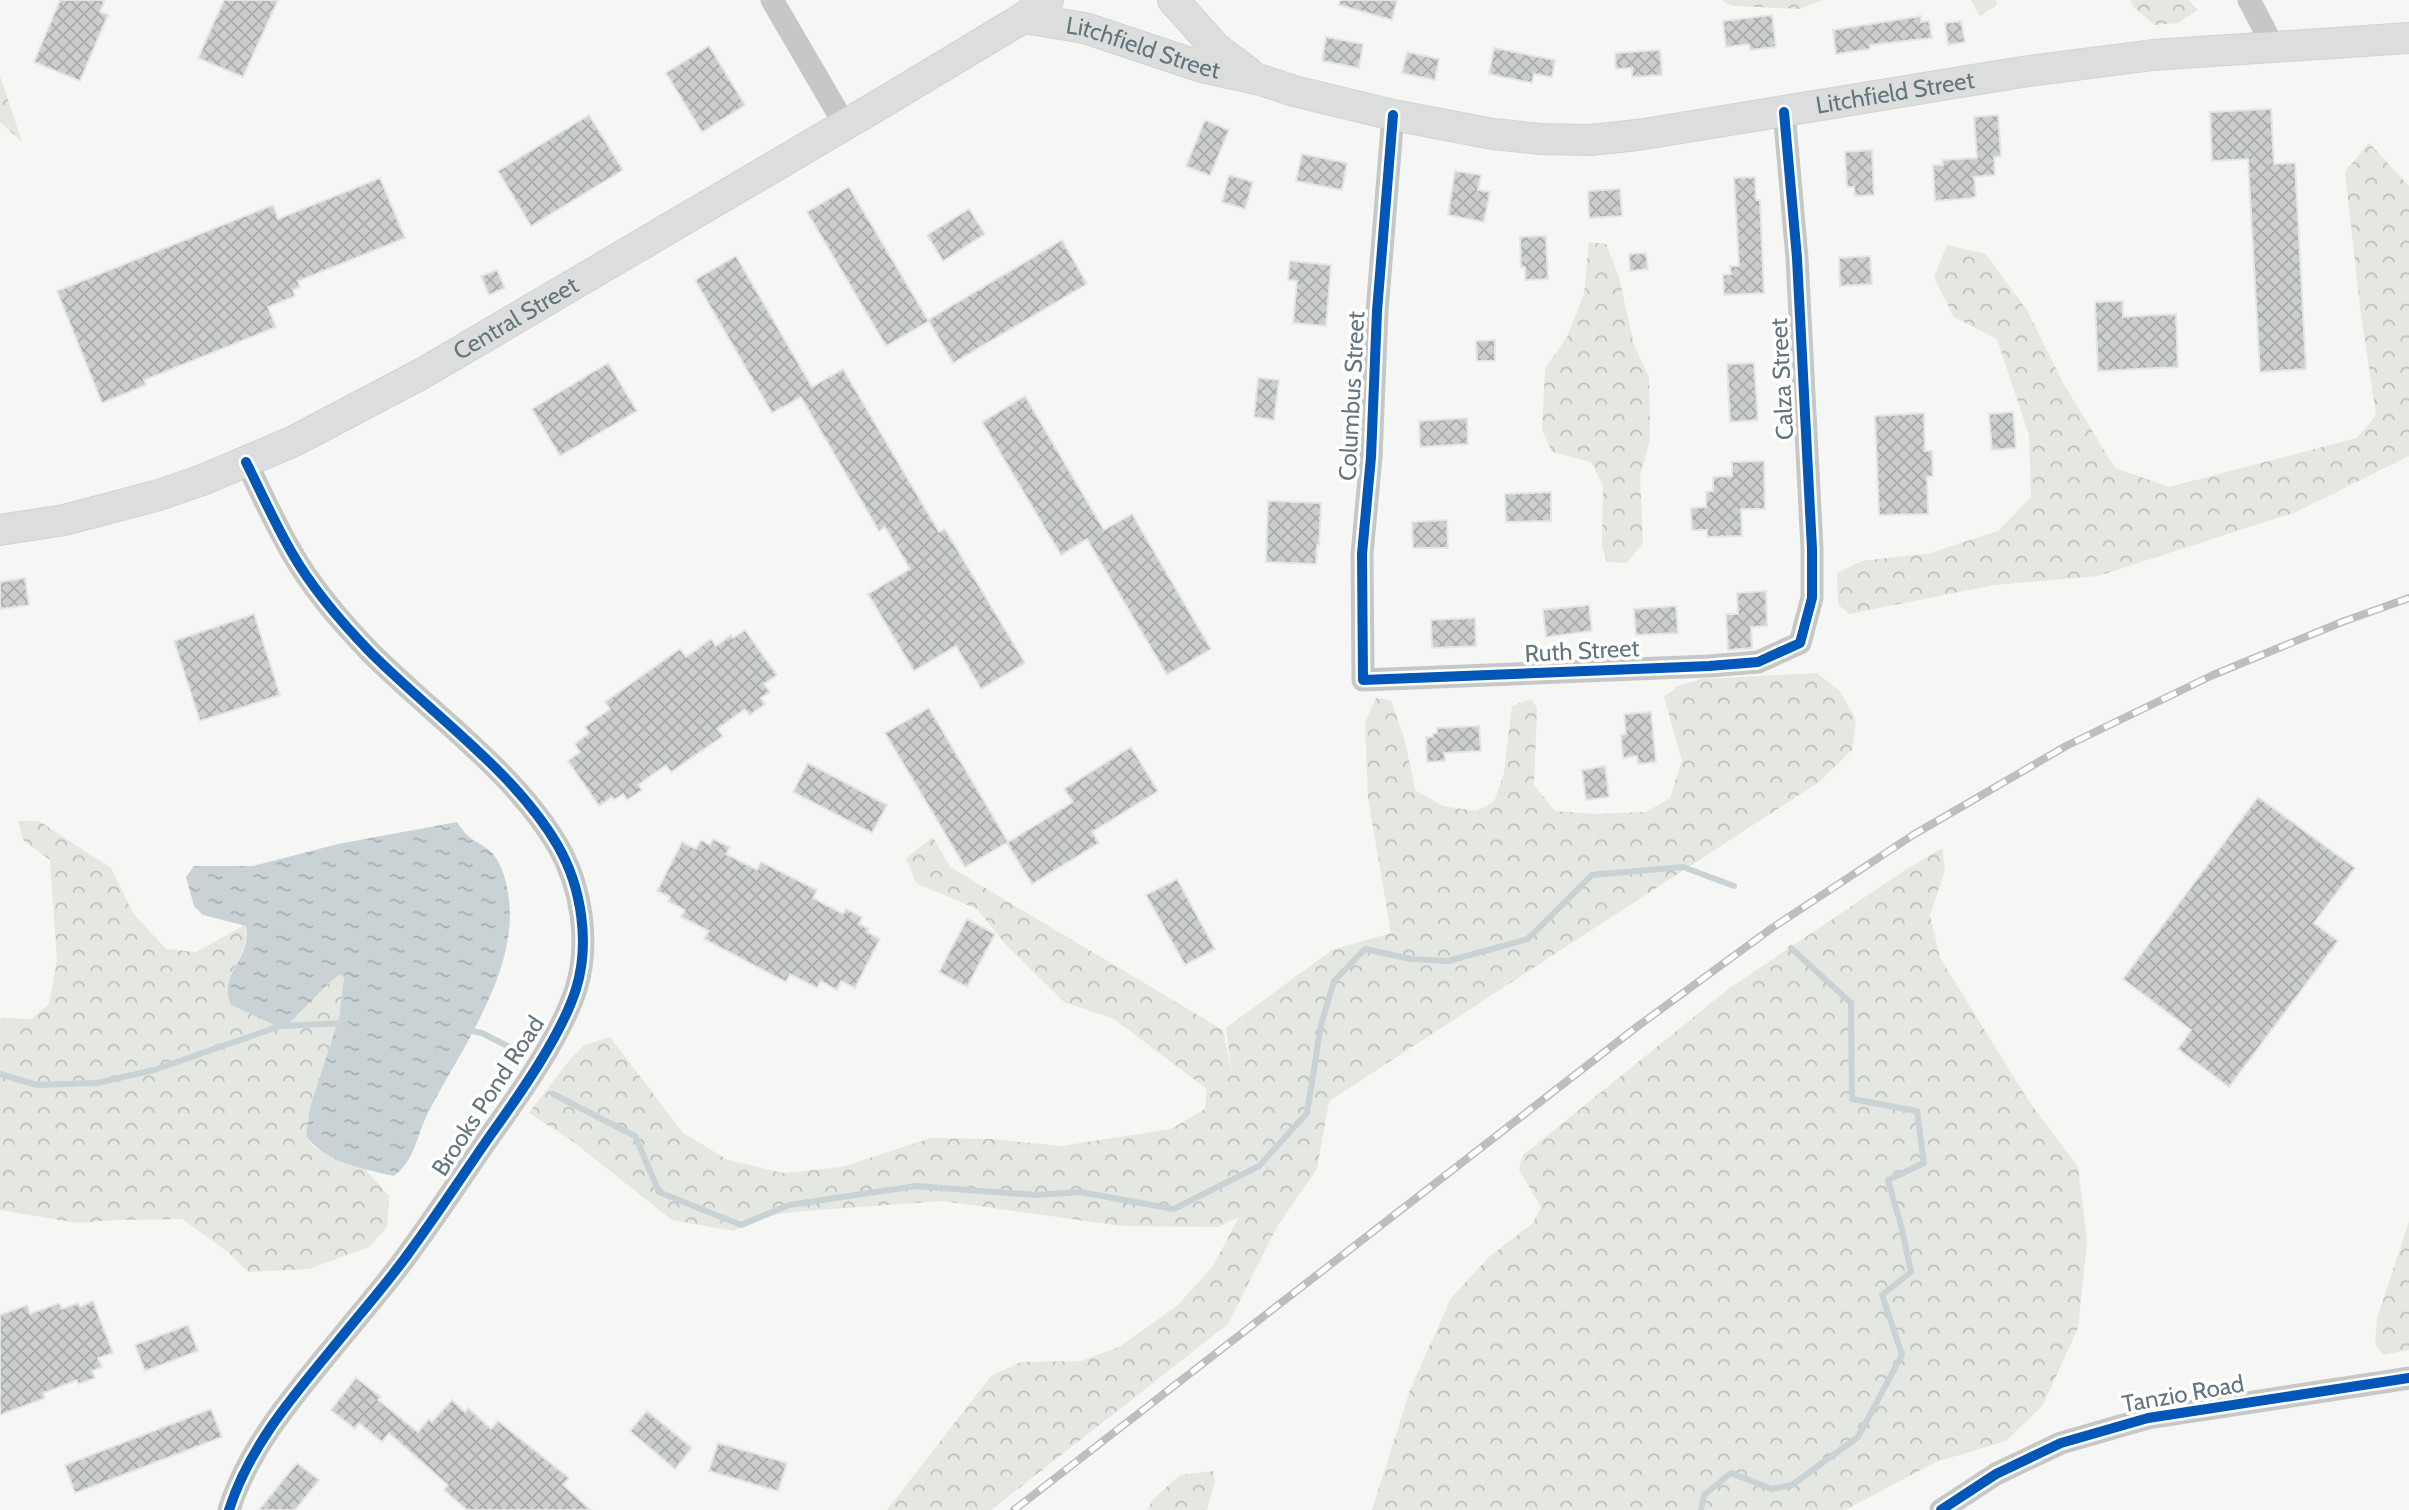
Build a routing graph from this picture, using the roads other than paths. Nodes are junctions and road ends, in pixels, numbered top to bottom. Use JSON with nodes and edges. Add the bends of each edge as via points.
{"nodes":[{"id":1,"x":772,"y":0,"type":"edge"},
{"id":2,"x":1048,"y":0,"type":"edge"},
{"id":3,"x":1173,"y":0,"type":"edge"},
{"id":4,"x":2249,"y":0,"type":"edge"},
{"id":5,"x":1015,"y":17,"type":"edge"},
{"id":6,"x":2409,"y":38,"type":"edge"},
{"id":7,"x":2273,"y":46,"type":"junction"},
{"id":8,"x":1261,"y":80,"type":"junction"},
{"id":9,"x":1784,"y":112,"type":"junction"},
{"id":10,"x":1393,"y":115,"type":"junction"},
{"id":11,"x":845,"y":124,"type":"junction"},
{"id":12,"x":246,"y":462,"type":"junction"},
{"id":13,"x":0,"y":530,"type":"edge"},
{"id":14,"x":1800,"y":643,"type":"joint"},
{"id":15,"x":1363,"y":680,"type":"joint"},
{"id":16,"x":2409,"y":1378,"type":"edge"},
{"id":17,"x":229,"y":1510,"type":"edge"},
{"id":18,"x":1941,"y":1510,"type":"edge"}],
"edges":[{"from":1,"to":11,"type":"street"},
{"from":2,"to":5,"type":"main road","name":"Central Street"},
{"from":3,"to":8,"type":"main road","name":"Litchfield Street","via":[[1216,48]]},
{"from":4,"to":7,"type":"street"},
{"from":5,"to":8,"type":"main road","name":"Litchfield Street","via":[[1085,28],[1202,67]]},
{"from":5,"to":11,"type":"main road","name":"Central Street"},
{"from":6,"to":7,"type":"main road","name":"Litchfield Street"},
{"from":7,"to":9,"type":"main road","name":"Litchfield Street","via":[[2022,72]]},
{"from":8,"to":10,"type":"main road","name":"Litchfield Street"},
{"from":9,"to":10,"type":"main road","name":"Litchfield Street","via":[[1590,140],[1493,134]]},
{"from":9,"to":14,"type":"street","name":"Calza Street","via":[[1797,258],[1812,550],[1812,598]]},
{"from":10,"to":15,"type":"street","name":"Columbus Street","via":[[1362,554]]},
{"from":11,"to":12,"type":"main road","name":"Central Street","via":[[423,373]]},
{"from":12,"to":13,"type":"main road","name":"Central Street","via":[[159,495],[64,520]]},
{"from":12,"to":17,"type":"street","name":"Brooks Pond Road","via":[[292,554],[328,607],[538,816],[560,849],[574,887],[582,918],[583,952],[576,990],[518,1097],[407,1256],[262,1440],[237,1484]]},
{"from":14,"to":15,"type":"street","name":"Ruth Street","via":[[1758,662]]},
{"from":16,"to":18,"type":"street","name":"Tanzio Road","via":[[2148,1418],[2061,1443],[1996,1474]]}]}
